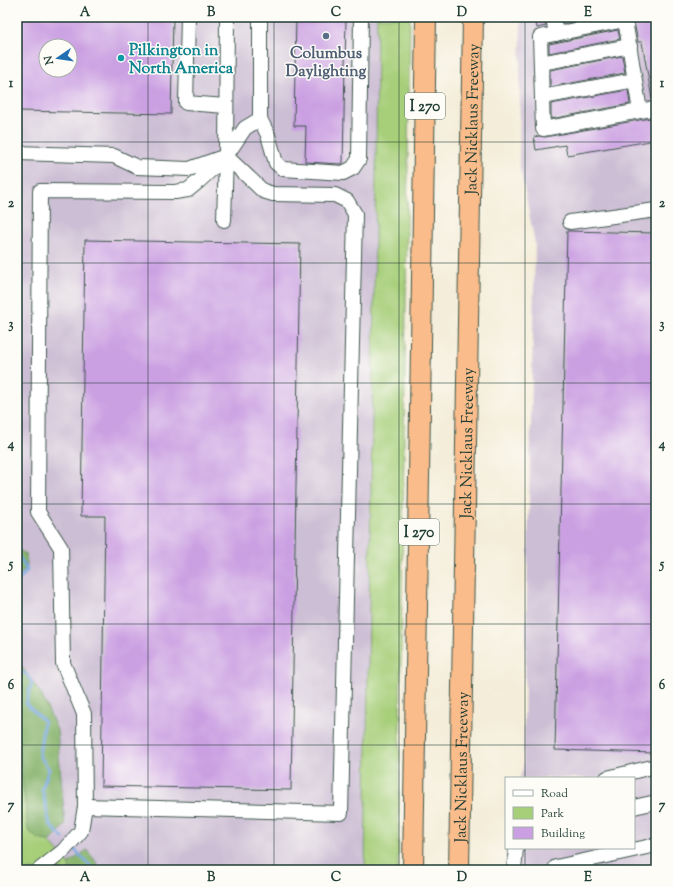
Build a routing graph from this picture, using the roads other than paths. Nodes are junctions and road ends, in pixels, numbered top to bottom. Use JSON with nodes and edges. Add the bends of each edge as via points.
{"nodes":[{"id":1,"x":188,"y":17,"type":"edge"},
{"id":2,"x":227,"y":17,"type":"edge"},
{"id":3,"x":260,"y":17,"type":"edge"},
{"id":4,"x":361,"y":17,"type":"edge"},
{"id":5,"x":426,"y":17,"type":"edge"},
{"id":6,"x":473,"y":17,"type":"edge"},
{"id":7,"x":553,"y":17,"type":"edge"},
{"id":8,"x":625,"y":19,"type":"edge"},
{"id":9,"x":595,"y":21,"type":"edge"},
{"id":10,"x":556,"y":34,"type":"junction"},
{"id":11,"x":630,"y":46,"type":"junction"},
{"id":12,"x":541,"y":63,"type":"junction"},
{"id":13,"x":636,"y":80,"type":"junction"},
{"id":14,"x":542,"y":97,"type":"junction"},
{"id":15,"x":226,"y":106,"type":"junction"},
{"id":16,"x":656,"y":108,"type":"edge"},
{"id":17,"x":640,"y":111,"type":"junction"},
{"id":18,"x":260,"y":119,"type":"junction"},
{"id":19,"x":17,"y":153,"type":"edge"},
{"id":20,"x":226,"y":156,"type":"junction"},
{"id":21,"x":656,"y":210,"type":"edge"},
{"id":22,"x":224,"y":220,"type":"dead end"},
{"id":23,"x":570,"y":222,"type":"dead end"},
{"id":24,"x":656,"y":766,"type":"edge"},
{"id":25,"x":611,"y":777,"type":"edge"},
{"id":26,"x":656,"y":802,"type":"edge"},
{"id":27,"x":85,"y":806,"type":"junction"},
{"id":28,"x":635,"y":806,"type":"edge"},
{"id":29,"x":656,"y":845,"type":"edge"},
{"id":30,"x":635,"y":848,"type":"edge"},
{"id":31,"x":516,"y":849,"type":"edge"},
{"id":32,"x":624,"y":849,"type":"edge"},
{"id":33,"x":591,"y":853,"type":"edge"},
{"id":34,"x":39,"y":870,"type":"edge"},
{"id":35,"x":413,"y":870,"type":"edge"},
{"id":36,"x":459,"y":870,"type":"edge"},
{"id":37,"x":514,"y":870,"type":"edge"},
{"id":38,"x":556,"y":870,"type":"edge"}],
"edges":[{"from":1,"to":15,"type":"street","via":[[186,103]]},
{"from":2,"to":15,"type":"street"},
{"from":3,"to":18,"type":"street"},
{"from":4,"to":18,"type":"street","via":[[359,159],[353,168],[343,173],[283,169],[276,163]]},
{"from":5,"to":35,"type":"highway","number":"I 270"},
{"from":6,"to":36,"type":"highway","name":"Jack Nicklaus Freeway"},
{"from":7,"to":10,"type":"street"},
{"from":8,"to":9,"type":"street"},
{"from":8,"to":11,"type":"street"},
{"from":9,"to":10,"type":"street"},
{"from":10,"to":12,"type":"street","via":[[540,37]]},
{"from":11,"to":12,"type":"street"},
{"from":11,"to":13,"type":"street"},
{"from":12,"to":14,"type":"street"},
{"from":13,"to":14,"type":"street"},
{"from":13,"to":17,"type":"street"},
{"from":14,"to":17,"type":"street","via":[[543,129]]},
{"from":15,"to":20,"type":"street"},
{"from":16,"to":17,"type":"street"},
{"from":18,"to":20,"type":"street","via":[[245,128]]},
{"from":19,"to":20,"type":"street","via":[[114,156],[137,167],[189,169]]},
{"from":20,"to":22,"type":"street"},
{"from":20,"to":27,"type":"street","via":[[188,190],[40,191],[38,512],[61,548],[63,663],[84,714]]},
{"from":20,"to":27,"type":"street","via":[[263,191],[273,194],[335,195],[347,201],[355,214],[341,813]]},
{"from":21,"to":23,"type":"street"},
{"from":24,"to":25,"type":"street"},
{"from":26,"to":28,"type":"street"},
{"from":27,"to":34,"type":"street","via":[[81,831],[63,851]]},
{"from":29,"to":30,"type":"street"},
{"from":31,"to":37,"type":"street"},
{"from":32,"to":33,"type":"street"},
{"from":33,"to":38,"type":"street","via":[[556,867]]}]}
